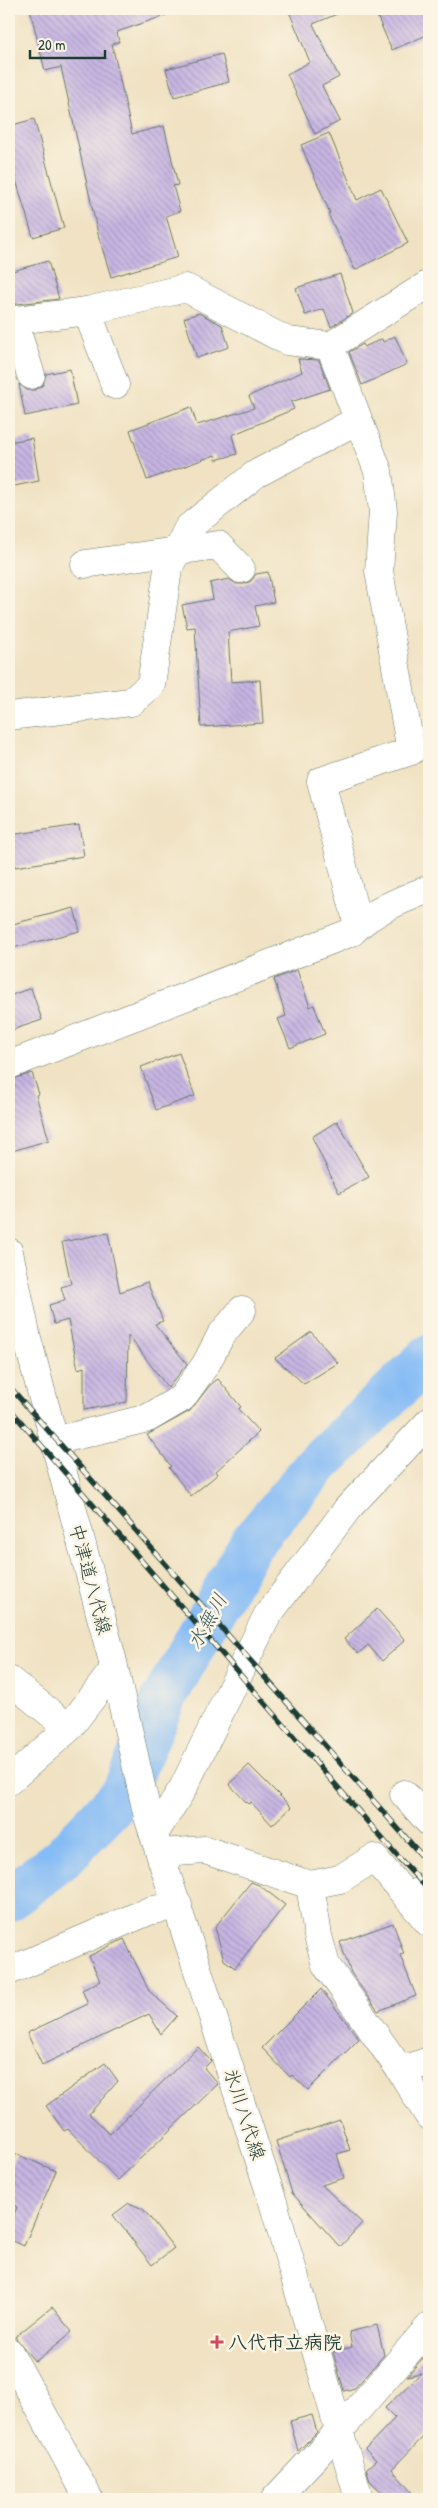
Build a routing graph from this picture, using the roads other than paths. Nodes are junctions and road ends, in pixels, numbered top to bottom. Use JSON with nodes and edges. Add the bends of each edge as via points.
{"nodes":[{"id":1,"x":429,"y":284,"type":"edge"},
{"id":2,"x":87,"y":311,"type":"junction"},
{"id":3,"x":11,"y":321,"type":"edge"},
{"id":4,"x":330,"y":346,"type":"junction"},
{"id":5,"x":31,"y":375,"type":"dead end"},
{"id":6,"x":115,"y":385,"type":"dead end"},
{"id":7,"x":358,"y":420,"type":"junction"},
{"id":8,"x":178,"y":549,"type":"junction"},
{"id":9,"x":85,"y":564,"type":"dead end"},
{"id":10,"x":241,"y":569,"type":"dead end"},
{"id":11,"x":9,"y":716,"type":"edge"},
{"id":12,"x":429,"y":889,"type":"edge"},
{"id":13,"x":358,"y":925,"type":"junction"},
{"id":14,"x":9,"y":1066,"type":"edge"},
{"id":15,"x":9,"y":1252,"type":"edge"},
{"id":16,"x":242,"y":1310,"type":"dead end"},
{"id":17,"x":429,"y":1422,"type":"edge"},
{"id":18,"x":54,"y":1441,"type":"junction"},
{"id":19,"x":114,"y":1669,"type":"junction"},
{"id":20,"x":9,"y":1680,"type":"edge"},
{"id":21,"x":69,"y":1728,"type":"junction"},
{"id":22,"x":9,"y":1781,"type":"edge"},
{"id":23,"x":404,"y":1794,"type":"dead end"},
{"id":24,"x":429,"y":1822,"type":"edge"},
{"id":25,"x":154,"y":1835,"type":"junction"},
{"id":26,"x":310,"y":1885,"type":"junction"},
{"id":27,"x":419,"y":1892,"type":"edge"},
{"id":28,"x":178,"y":1905,"type":"junction"},
{"id":29,"x":429,"y":1923,"type":"edge"},
{"id":30,"x":9,"y":1971,"type":"edge"},
{"id":31,"x":429,"y":2061,"type":"edge"},
{"id":32,"x":402,"y":2071,"type":"junction"},
{"id":33,"x":429,"y":2116,"type":"edge"},
{"id":34,"x":429,"y":2327,"type":"edge"},
{"id":35,"x":9,"y":2352,"type":"edge"},
{"id":36,"x":339,"y":2431,"type":"junction"},
{"id":37,"x":89,"y":2499,"type":"edge"},
{"id":38,"x":274,"y":2499,"type":"edge"},
{"id":39,"x":359,"y":2499,"type":"edge"}],
"edges":[{"from":1,"to":4,"type":"street"},
{"from":2,"to":3,"type":"street"},
{"from":2,"to":4,"type":"street","via":[[186,288],[287,341]]},
{"from":2,"to":6,"type":"street"},
{"from":3,"to":5,"type":"street"},
{"from":4,"to":7,"type":"street"},
{"from":7,"to":8,"type":"street","via":[[256,474],[188,528]]},
{"from":7,"to":13,"type":"street","via":[[378,471],[383,512],[379,571],[411,751],[321,781]]},
{"from":8,"to":9,"type":"street"},
{"from":8,"to":10,"type":"street","via":[[218,545]]},
{"from":8,"to":11,"type":"street","via":[[168,569],[152,686],[131,702]]},
{"from":12,"to":13,"type":"street"},
{"from":13,"to":14,"type":"street","via":[[352,932]]},
{"from":15,"to":18,"type":"street","name":"中津道八代線"},
{"from":16,"to":18,"type":"street","via":[[221,1335],[206,1364],[182,1398],[148,1418]]},
{"from":17,"to":25,"type":"street","via":[[348,1508],[267,1616],[183,1788]]},
{"from":18,"to":19,"type":"street","name":"中津道八代線"},
{"from":19,"to":21,"type":"street"},
{"from":19,"to":25,"type":"street","name":"中津道八代線"},
{"from":20,"to":21,"type":"street"},
{"from":21,"to":22,"type":"street"},
{"from":23,"to":24,"type":"street"},
{"from":25,"to":26,"type":"street"},
{"from":25,"to":28,"type":"street","name":"中津道八代線"},
{"from":26,"to":27,"type":"street","via":[[340,1879],[374,1858]]},
{"from":26,"to":32,"type":"street","via":[[326,1965]]},
{"from":27,"to":29,"type":"street"},
{"from":28,"to":30,"type":"street","via":[[149,1911]]},
{"from":28,"to":36,"type":"street","name":"氷川八代線","via":[[273,2202]]},
{"from":31,"to":32,"type":"street"},
{"from":32,"to":33,"type":"street"},
{"from":34,"to":36,"type":"street"},
{"from":35,"to":37,"type":"street"},
{"from":36,"to":38,"type":"street"},
{"from":36,"to":39,"type":"street","name":"氷川八代線"}]}
